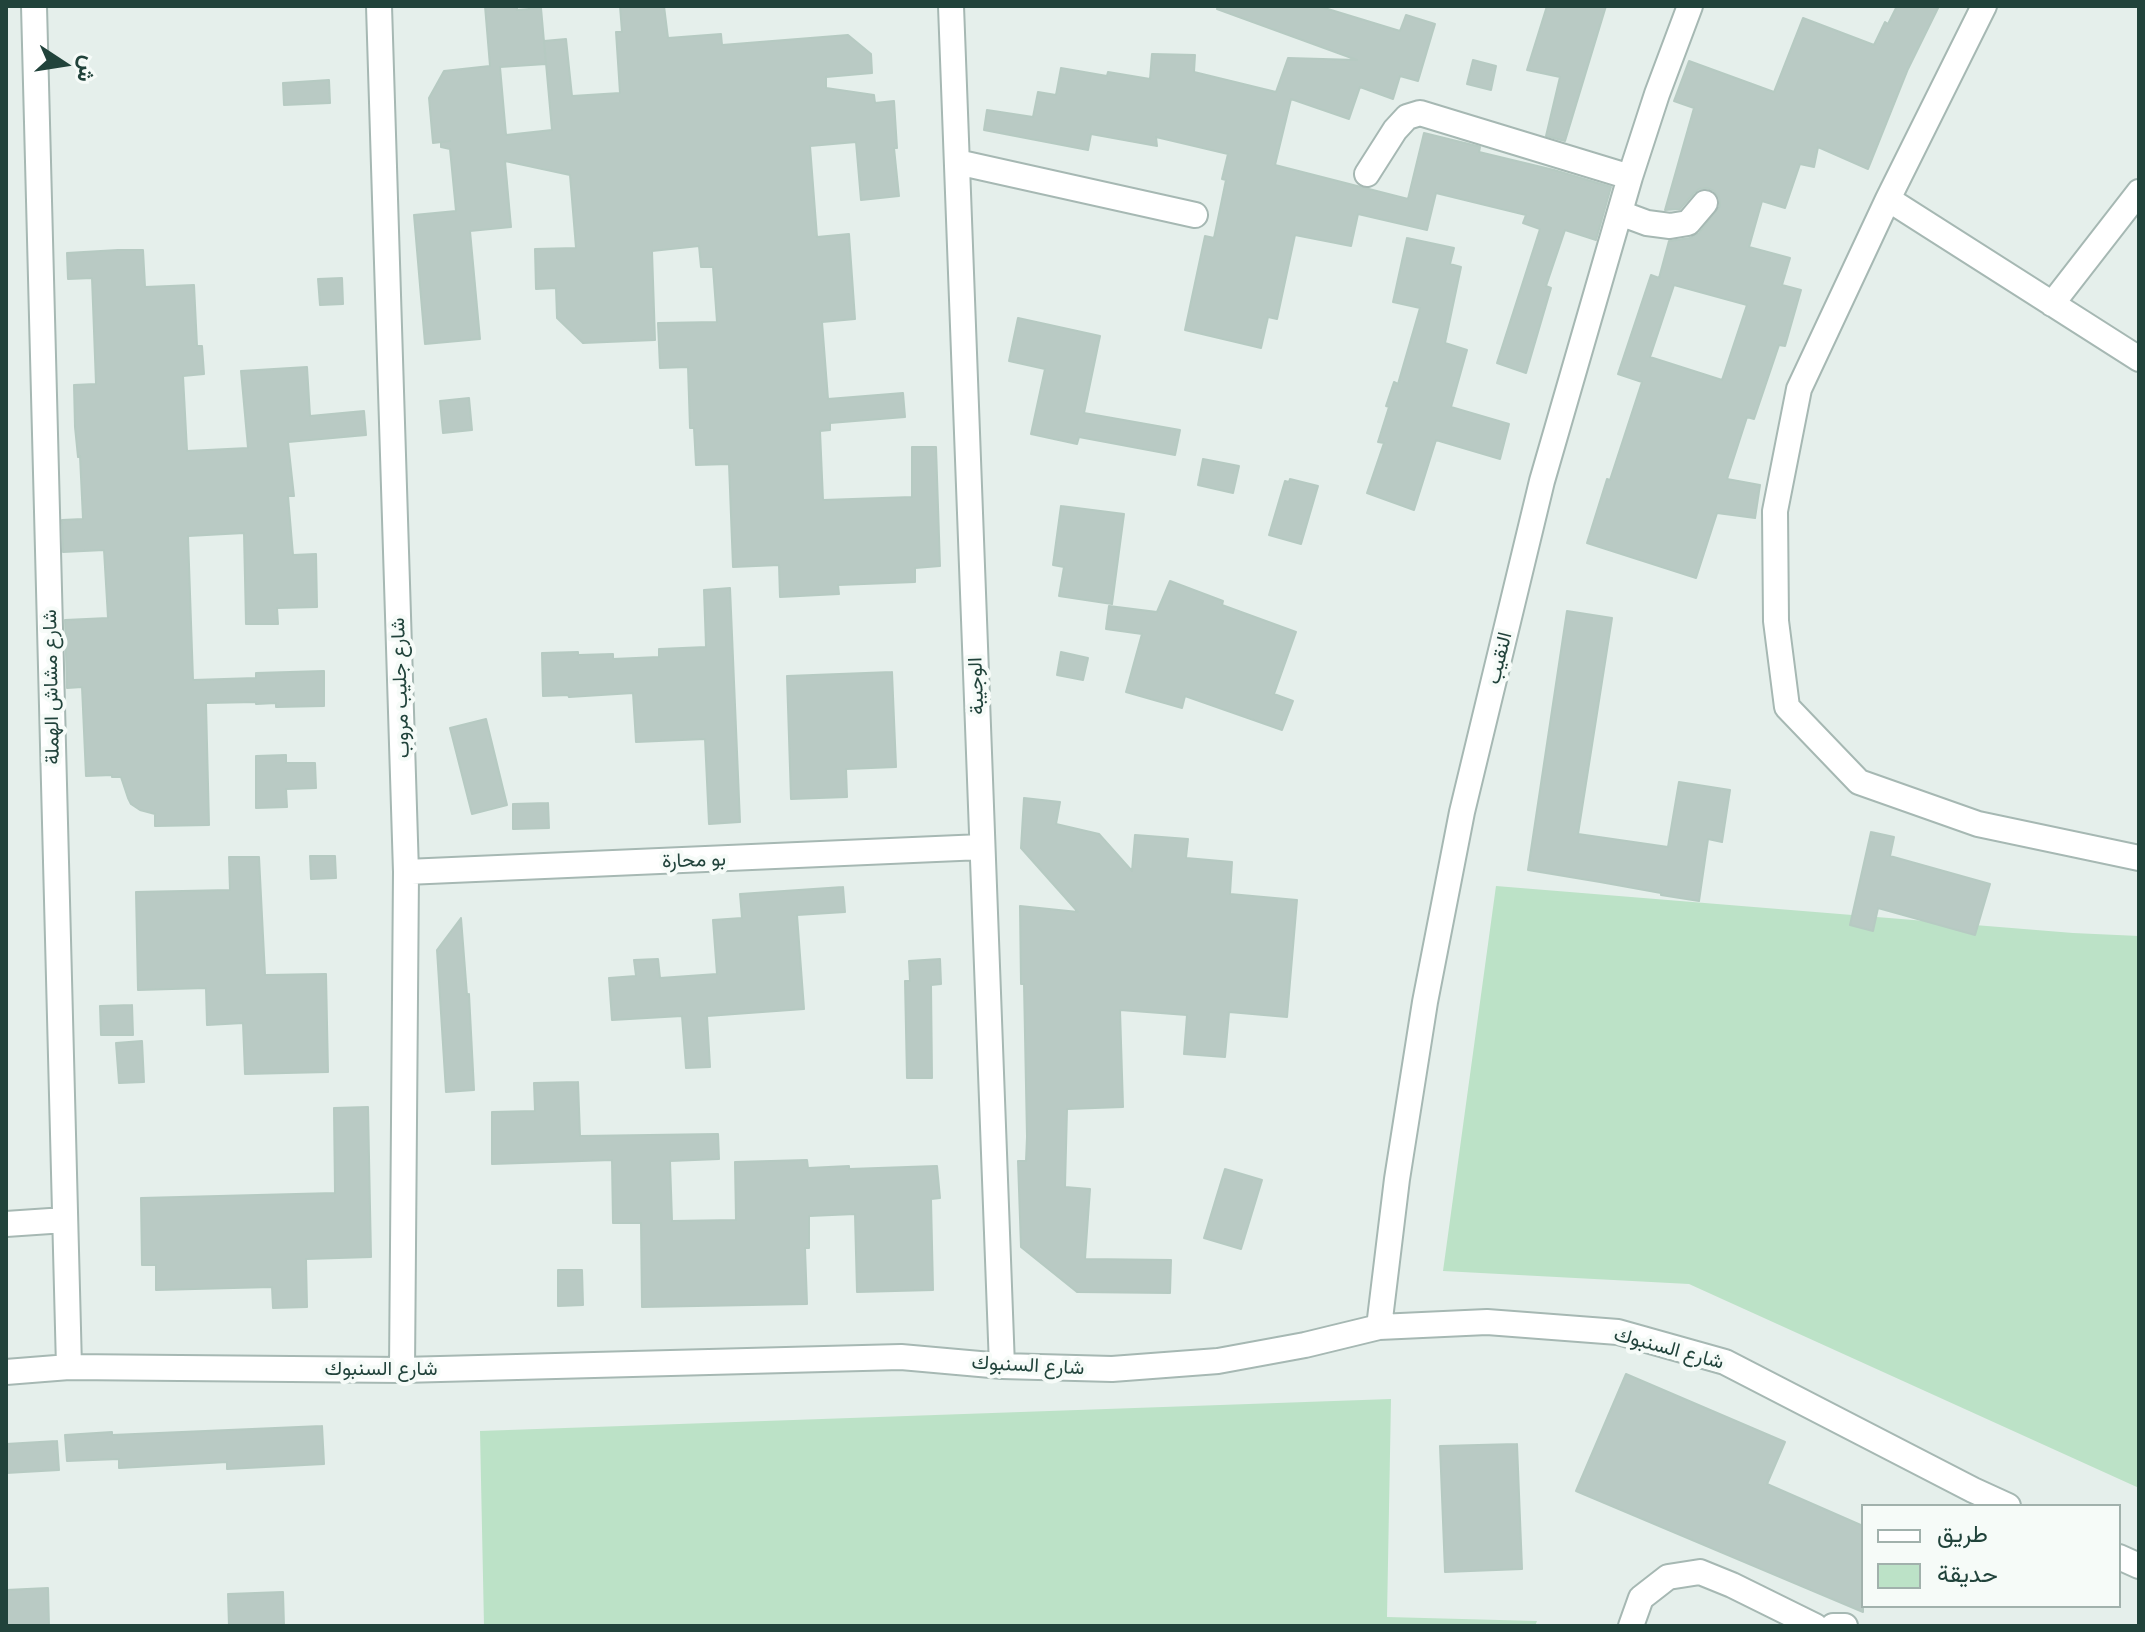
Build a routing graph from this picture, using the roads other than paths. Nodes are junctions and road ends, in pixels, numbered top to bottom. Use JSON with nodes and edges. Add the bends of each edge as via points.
{"nodes":[{"id":1,"x":34,"y":6,"type":"edge"},
{"id":2,"x":379,"y":6,"type":"edge"},
{"id":3,"x":951,"y":6,"type":"edge"},
{"id":4,"x":1690,"y":6,"type":"edge"},
{"id":5,"x":1984,"y":6,"type":"edge"},
{"id":6,"x":957,"y":162,"type":"junction"},
{"id":7,"x":1367,"y":174,"type":"dead end"},
{"id":8,"x":1630,"y":177,"type":"junction"},
{"id":9,"x":2139,"y":192,"type":"edge"},
{"id":10,"x":1888,"y":199,"type":"junction"},
{"id":11,"x":1705,"y":203,"type":"dead end"},
{"id":12,"x":1620,"y":213,"type":"junction"},
{"id":13,"x":1195,"y":215,"type":"dead end"},
{"id":14,"x":2052,"y":304,"type":"junction"},
{"id":15,"x":2139,"y":359,"type":"edge"},
{"id":16,"x":982,"y":847,"type":"junction"},
{"id":17,"x":2139,"y":858,"type":"edge"},
{"id":18,"x":406,"y":872,"type":"junction"},
{"id":19,"x":65,"y":1220,"type":"junction"},
{"id":20,"x":6,"y":1224,"type":"edge"},
{"id":21,"x":1379,"y":1327,"type":"junction"},
{"id":22,"x":1002,"y":1366,"type":"junction"},
{"id":23,"x":69,"y":1367,"type":"junction"},
{"id":24,"x":402,"y":1370,"type":"junction"},
{"id":25,"x":6,"y":1372,"type":"edge"},
{"id":26,"x":2004,"y":1504,"type":"edge"},
{"id":27,"x":1631,"y":1626,"type":"edge"},
{"id":28,"x":1815,"y":1626,"type":"edge"},
{"id":29,"x":1833,"y":1626,"type":"edge"},
{"id":30,"x":1845,"y":1626,"type":"edge"}],
"edges":[{"from":1,"to":19,"type":"street","name":"شارع مشاش الهملة"},
{"from":2,"to":18,"type":"street","name":"شارع جليب مروب"},
{"from":3,"to":6,"type":"street","name":"الوجيبة"},
{"from":4,"to":8,"type":"street","name":"النقيب"},
{"from":5,"to":10,"type":"street"},
{"from":6,"to":13,"type":"street"},
{"from":6,"to":16,"type":"street","name":"الوجيبة"},
{"from":7,"to":8,"type":"street","via":[[1395,130],[1407,117],[1420,113]]},
{"from":8,"to":12,"type":"street","name":"النقيب"},
{"from":9,"to":14,"type":"street"},
{"from":10,"to":14,"type":"street"},
{"from":10,"to":17,"type":"street","via":[[1799,389],[1775,511],[1776,621],[1787,707],[1859,782],[1978,824]]},
{"from":11,"to":12,"type":"street","via":[[1688,223],[1670,226]]},
{"from":12,"to":21,"type":"street","name":"النقيب","via":[[1542,481],[1462,812],[1425,1002]]},
{"from":14,"to":15,"type":"street"},
{"from":16,"to":18,"type":"street","name":"بو محارة"},
{"from":16,"to":22,"type":"street","name":"الوجيبة"},
{"from":18,"to":24,"type":"street","name":"شارع جليب مروب"},
{"from":19,"to":20,"type":"street"},
{"from":19,"to":23,"type":"street","name":"شارع مشاش الهملة"},
{"from":21,"to":22,"type":"street","name":"شارع السنبوك","via":[[1218,1361],[1112,1369]]},
{"from":21,"to":26,"type":"street","name":"شارع السنبوك","via":[[1487,1322],[1618,1332],[1725,1362]]},
{"from":22,"to":24,"type":"street","name":"شارع السنبوك","via":[[901,1357]]},
{"from":23,"to":24,"type":"street","name":"شارع السنبوك"},
{"from":23,"to":25,"type":"street","name":"شارع السنبوك"},
{"from":27,"to":28,"type":"street","via":[[1641,1598],[1668,1577],[1700,1572]]},
{"from":29,"to":30,"type":"street"}]}
